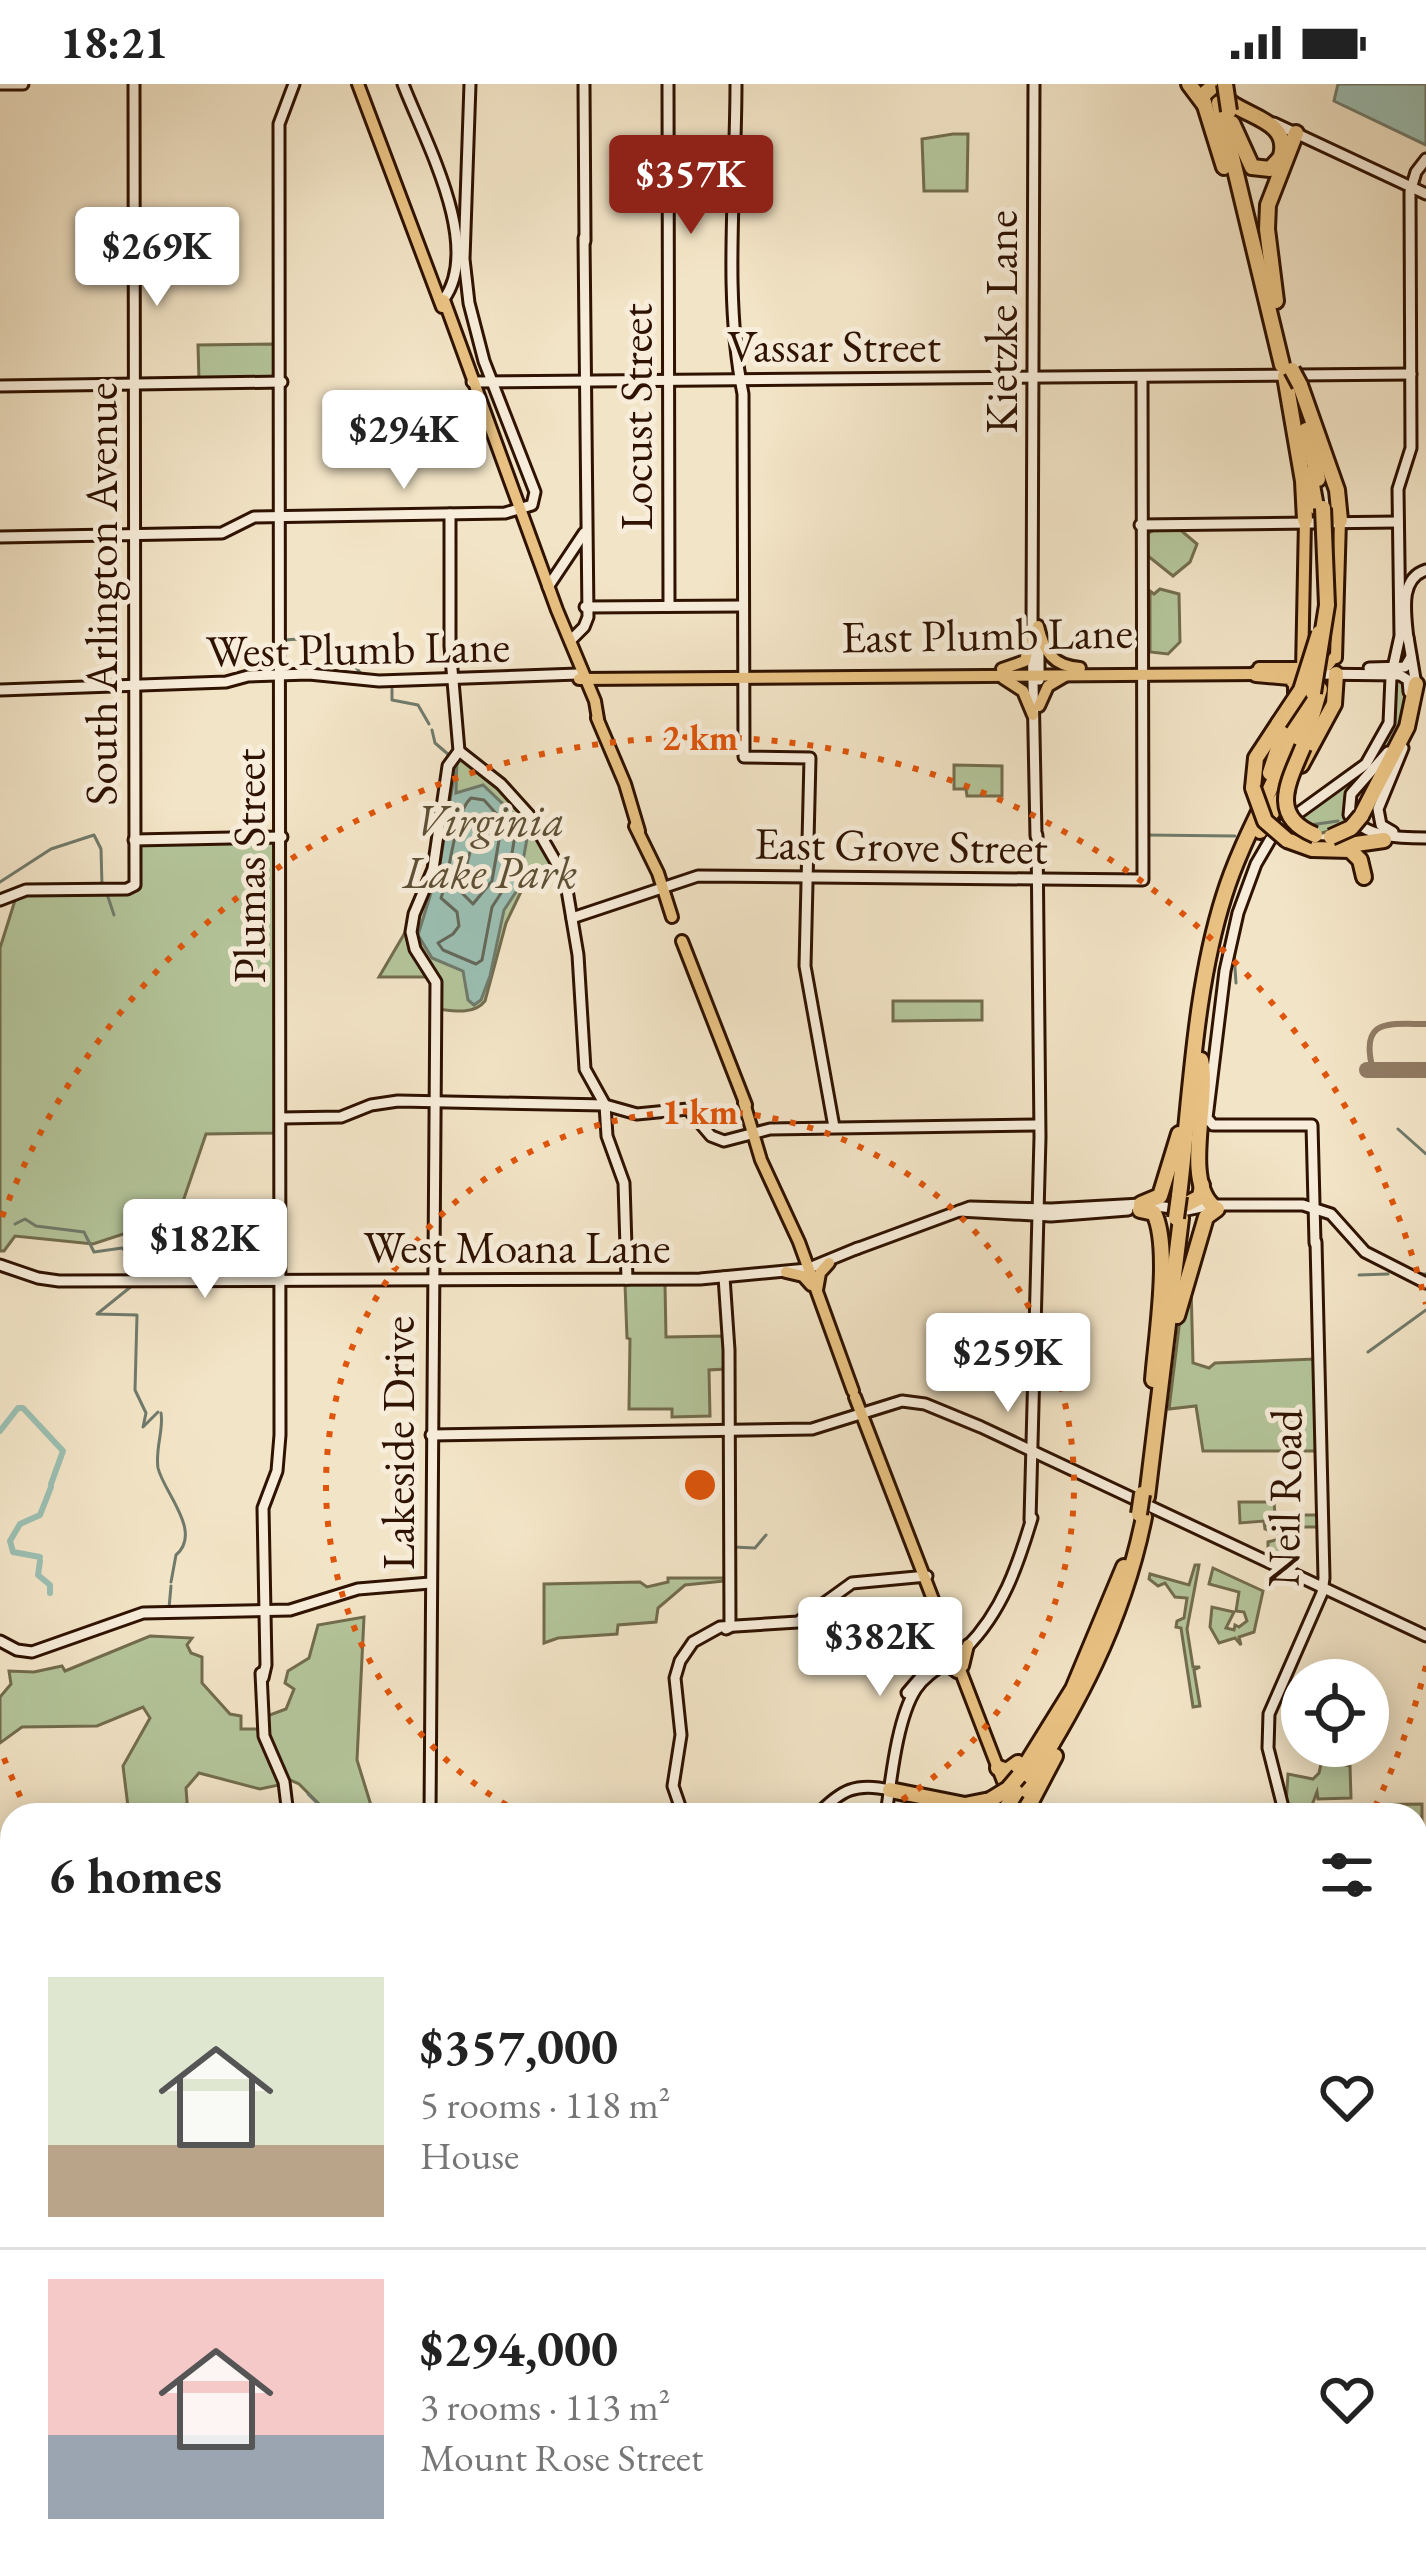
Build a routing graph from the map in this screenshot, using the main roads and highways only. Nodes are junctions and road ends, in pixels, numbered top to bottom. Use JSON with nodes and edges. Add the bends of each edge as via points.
{"nodes":[{"id":1,"x":359,"y":84,"type":"edge"},
{"id":2,"x":1205,"y":86,"type":"edge"},
{"id":3,"x":1223,"y":110,"type":"junction"},
{"id":4,"x":1280,"y":160,"type":"junction"},
{"id":5,"x":1276,"y":301,"type":"junction"},
{"id":6,"x":1290,"y":377,"type":"junction"},
{"id":7,"x":1302,"y":522,"type":"joint"},
{"id":8,"x":1340,"y":523,"type":"joint"},
{"id":9,"x":543,"y":574,"type":"junction"},
{"id":10,"x":557,"y":576,"type":"road end"},
{"id":11,"x":566,"y":630,"type":"junction"},
{"id":12,"x":1321,"y":633,"type":"junction"},
{"id":13,"x":995,"y":670,"type":"junction"},
{"id":14,"x":1096,"y":670,"type":"junction"},
{"id":15,"x":1142,"y":671,"type":"junction"},
{"id":16,"x":1036,"y":672,"type":"junction"},
{"id":17,"x":1316,"y":673,"type":"junction"},
{"id":18,"x":744,"y":674,"type":"junction"},
{"id":19,"x":1075,"y":674,"type":"junction"},
{"id":20,"x":982,"y":675,"type":"junction"},
{"id":21,"x":1246,"y":675,"type":"junction"},
{"id":22,"x":582,"y":677,"type":"junction"},
{"id":23,"x":1416,"y":684,"type":"road end"},
{"id":24,"x":1256,"y":835,"type":"junction"},
{"id":25,"x":1384,"y":840,"type":"road end"},
{"id":26,"x":1322,"y":841,"type":"junction"},
{"id":27,"x":1364,"y":877,"type":"road end"},
{"id":28,"x":1197,"y":1062,"type":"junction"},
{"id":29,"x":1166,"y":1178,"type":"junction"},
{"id":30,"x":1179,"y":1207,"type":"junction"},
{"id":31,"x":805,"y":1263,"type":"junction"},
{"id":32,"x":786,"y":1272,"type":"road end"},
{"id":33,"x":816,"y":1293,"type":"junction"},
{"id":34,"x":1154,"y":1421,"type":"junction"},
{"id":35,"x":1141,"y":1516,"type":"junction"},
{"id":36,"x":1129,"y":1558,"type":"junction"},
{"id":37,"x":944,"y":1629,"type":"junction"},
{"id":38,"x":962,"y":1676,"type":"junction"},
{"id":39,"x":1081,"y":1697,"type":"junction"},
{"id":40,"x":982,"y":1731,"type":"junction"},
{"id":41,"x":1008,"y":1783,"type":"junction"},
{"id":42,"x":887,"y":1791,"type":"road end"},
{"id":43,"x":953,"y":1803,"type":"edge"},
{"id":44,"x":968,"y":1803,"type":"edge"},
{"id":45,"x":1010,"y":1803,"type":"edge"},
{"id":46,"x":1020,"y":1803,"type":"edge"}],
"edges":[{"from":1,"to":9,"type":"main road","via":[[448,295]]},
{"from":2,"to":3,"type":"highway","bridge":true},
{"from":2,"to":3,"type":"highway","via":[[1202,95]]},
{"from":3,"to":4,"type":"highway","via":[[1280,132]]},
{"from":3,"to":4,"type":"highway","via":[[1252,167],[1268,170]]},
{"from":3,"to":5,"type":"highway"},
{"from":3,"to":6,"type":"highway"},
{"from":4,"to":5,"type":"highway","via":[[1297,131],[1268,205]]},
{"from":5,"to":6,"type":"highway"},
{"from":6,"to":7,"type":"highway"},
{"from":6,"to":8,"type":"highway","via":[[1333,475]]},
{"from":6,"to":12,"type":"highway","bridge":true,"via":[[1320,507]]},
{"from":7,"to":17,"type":"main road"},
{"from":8,"to":17,"type":"main road"},
{"from":9,"to":10,"type":"main road"},
{"from":9,"to":11,"type":"main road"},
{"from":11,"to":22,"type":"main road"},
{"from":11,"to":22,"type":"main road"},
{"from":12,"to":17,"type":"highway","bridge":true},
{"from":12,"to":26,"type":"highway","bridge":true,"via":[[1300,690],[1256,758],[1253,788],[1265,821],[1287,841]]},
{"from":13,"to":14,"type":"main road","via":[[1025,661],[1035,628],[1054,661]]},
{"from":13,"to":16,"type":"main road","name":"East Plumb Lane"},
{"from":13,"to":18,"type":"main road","name":"East Plumb Lane"},
{"from":14,"to":15,"type":"main road","name":"East Plumb Lane"},
{"from":14,"to":16,"type":"main road","name":"East Plumb Lane"},
{"from":15,"to":17,"type":"main road","name":"East Plumb Lane"},
{"from":15,"to":19,"type":"main road","name":"East Plumb Lane"},
{"from":15,"to":21,"type":"main road","name":"East Plumb Lane"},
{"from":16,"to":19,"type":"main road","name":"East Plumb Lane"},
{"from":16,"to":20,"type":"main road","name":"East Plumb Lane"},
{"from":17,"to":21,"type":"highway","via":[[1296,684]]},
{"from":17,"to":21,"type":"main road","name":"East Plumb Lane","via":[[1242,670]]},
{"from":17,"to":24,"type":"highway"},
{"from":17,"to":24,"type":"highway","via":[[1334,704]]},
{"from":17,"to":26,"type":"highway","bridge":true,"via":[[1286,804],[1296,824]]},
{"from":17,"to":28,"type":"highway","via":[[1234,867],[1209,952]]},
{"from":18,"to":20,"type":"main road","name":"East Plumb Lane"},
{"from":18,"to":22,"type":"main road","name":"East Plumb Lane"},
{"from":19,"to":20,"type":"main road","via":[[1052,682],[1036,710],[1014,682]]},
{"from":22,"to":31,"type":"main road"},
{"from":23,"to":26,"type":"highway","bridge":true,"via":[[1407,727],[1361,816]]},
{"from":24,"to":28,"type":"highway","via":[[1218,938]]},
{"from":25,"to":26,"type":"highway"},
{"from":26,"to":27,"type":"highway","via":[[1350,850]]},
{"from":28,"to":29,"type":"highway"},
{"from":28,"to":30,"type":"highway"},
{"from":28,"to":30,"type":"highway","via":[[1207,1202]]},
{"from":29,"to":30,"type":"highway","via":[[1164,1192]]},
{"from":29,"to":30,"type":"highway","via":[[1157,1199]]},
{"from":30,"to":34,"type":"highway"},
{"from":30,"to":34,"type":"highway","via":[[1159,1226]]},
{"from":30,"to":34,"type":"highway","via":[[1207,1215]]},
{"from":31,"to":33,"type":"main road"},
{"from":31,"to":33,"type":"main road","via":[[826,1261]]},
{"from":32,"to":33,"type":"main road","via":[[803,1276]]},
{"from":33,"to":37,"type":"main road"},
{"from":34,"to":35,"type":"highway","bridge":true},
{"from":35,"to":36,"type":"highway"},
{"from":35,"to":39,"type":"highway","via":[[1121,1604]]},
{"from":36,"to":41,"type":"highway","via":[[1067,1702]]},
{"from":36,"to":41,"type":"highway","via":[[1063,1719]]},
{"from":37,"to":38,"type":"main road"},
{"from":37,"to":38,"type":"main road","via":[[968,1642]]},
{"from":37,"to":38,"type":"main road","via":[[936,1665]]},
{"from":38,"to":40,"type":"main road"},
{"from":39,"to":41,"type":"highway"},
{"from":39,"to":46,"type":"highway","via":[[1063,1742]]},
{"from":40,"to":41,"type":"main road"},
{"from":40,"to":41,"type":"main road"},
{"from":41,"to":44,"type":"highway"},
{"from":41,"to":45,"type":"highway","bridge":true},
{"from":42,"to":43,"type":"highway"}]}
